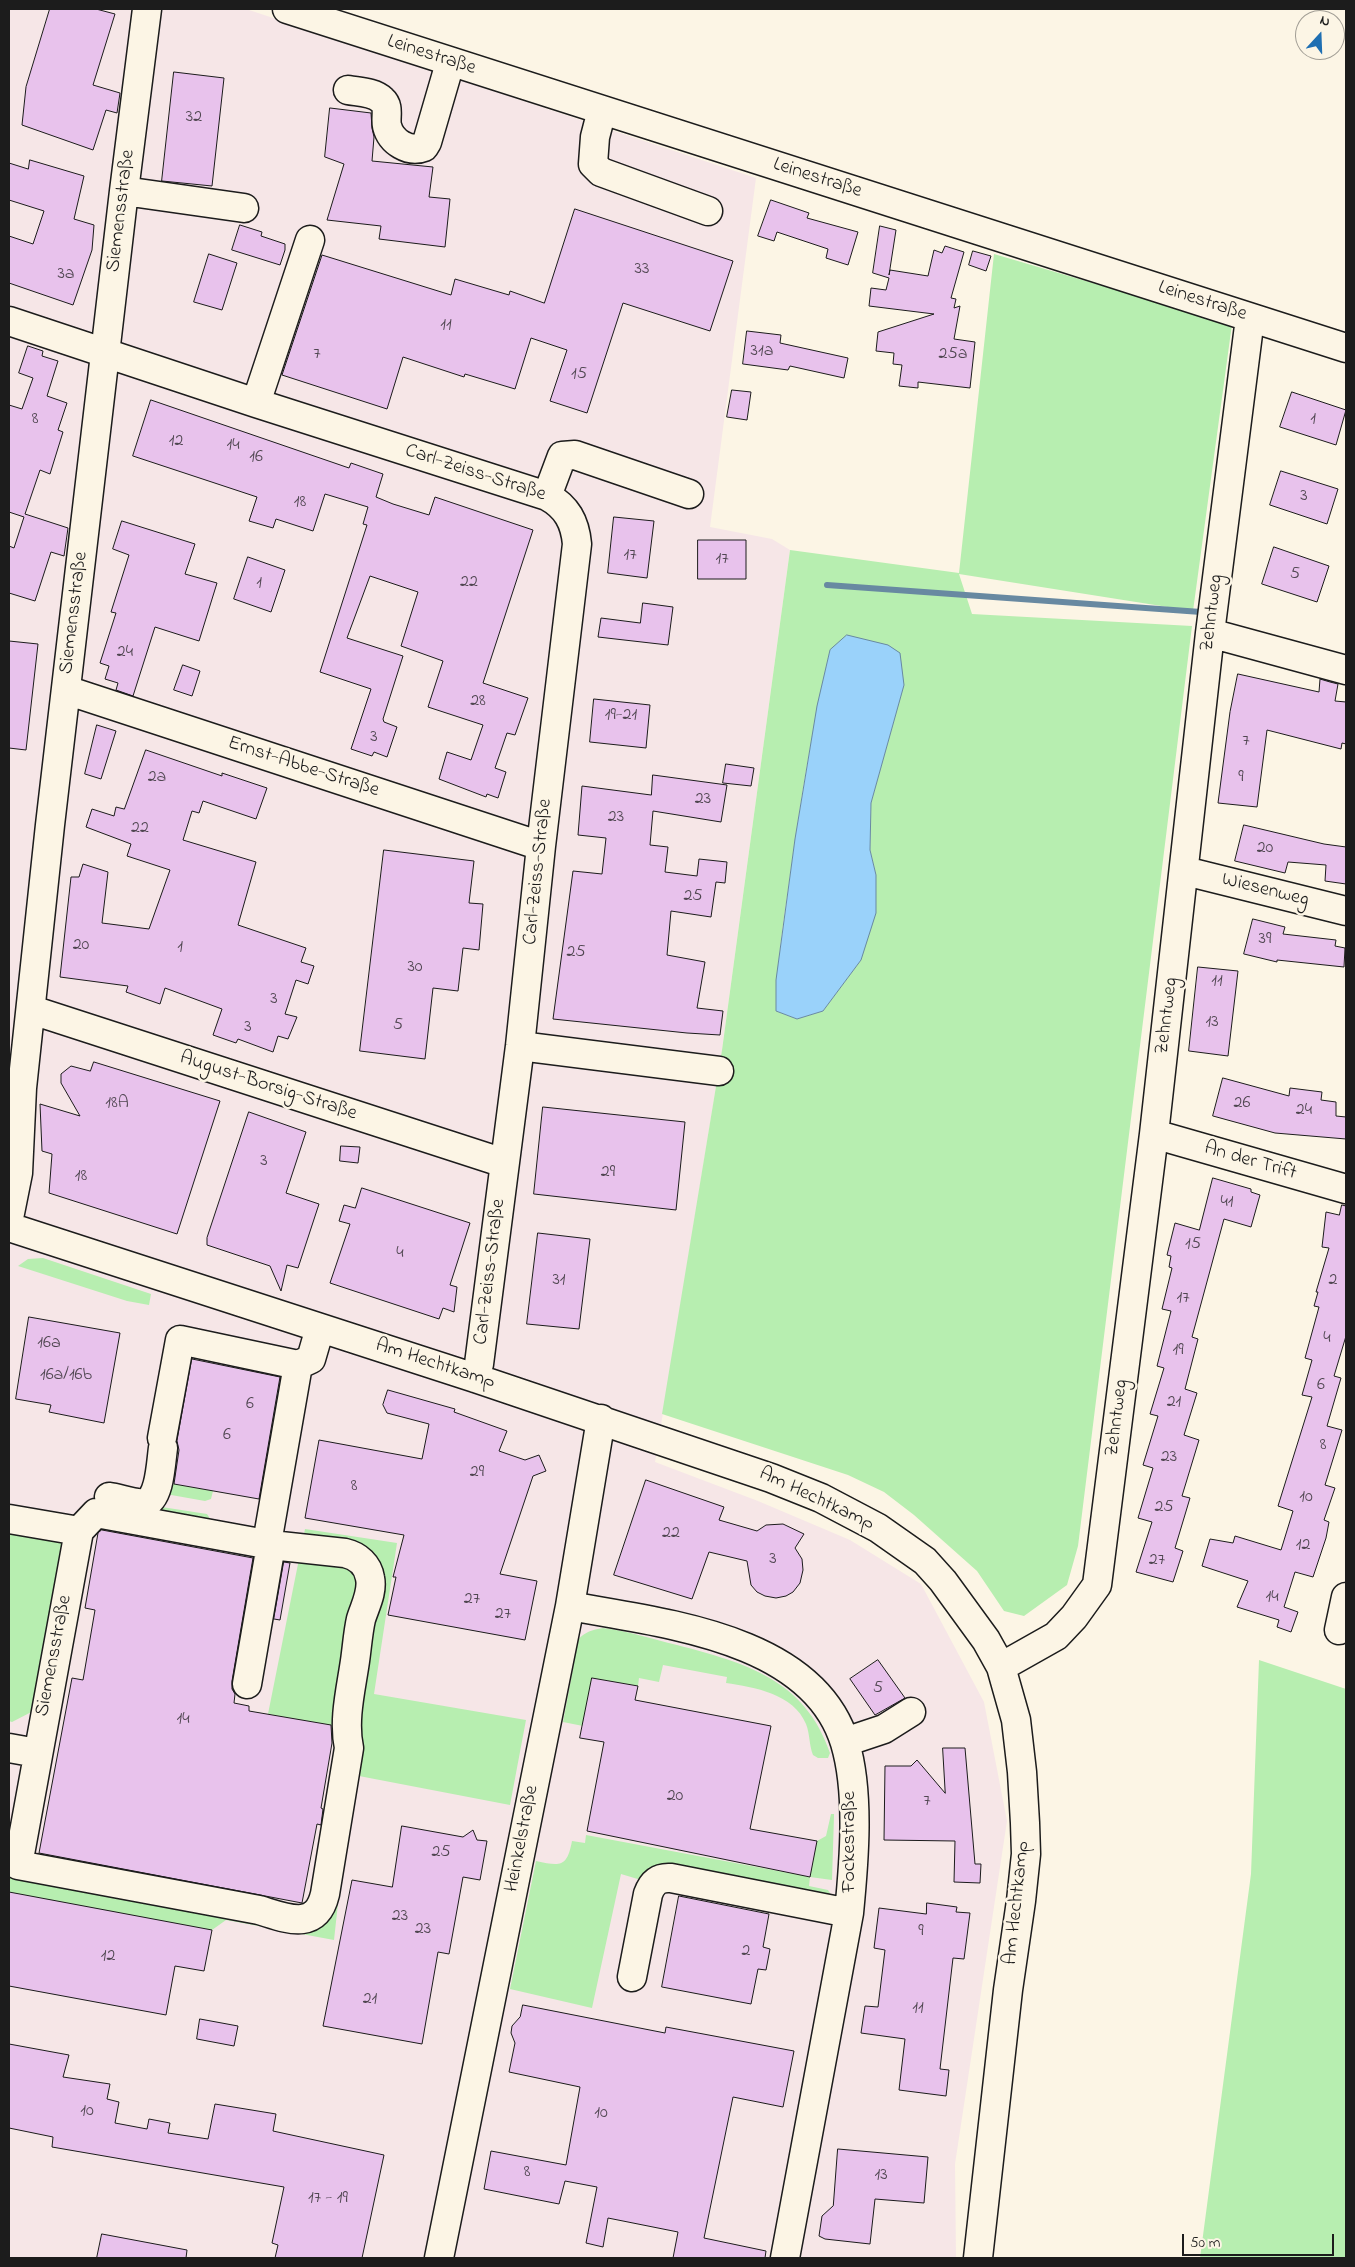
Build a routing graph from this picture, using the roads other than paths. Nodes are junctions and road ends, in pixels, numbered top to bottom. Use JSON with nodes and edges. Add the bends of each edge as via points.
{"nodes":[{"id":1,"x":147,"y":9,"type":"edge"},
{"id":2,"x":287,"y":9,"type":"edge"},
{"id":3,"x":450,"y":63,"type":"junction"},
{"id":4,"x":348,"y":90,"type":"dead end"},
{"id":5,"x":602,"y":110,"type":"junction"},
{"id":6,"x":124,"y":191,"type":"junction"},
{"id":7,"x":244,"y":208,"type":"dead end"},
{"id":8,"x":708,"y":211,"type":"dead end"},
{"id":9,"x":310,"y":240,"type":"dead end"},
{"id":10,"x":1250,"y":318,"type":"junction"},
{"id":11,"x":9,"y":321,"type":"edge"},
{"id":12,"x":1346,"y":348,"type":"edge"},
{"id":13,"x":105,"y":353,"type":"junction"},
{"id":14,"x":256,"y":403,"type":"junction"},
{"id":15,"x":690,"y":494,"type":"dead end"},
{"id":16,"x":547,"y":496,"type":"junction"},
{"id":17,"x":1210,"y":633,"type":"junction"},
{"id":18,"x":1346,"y":670,"type":"edge"},
{"id":19,"x":66,"y":690,"type":"junction"},
{"id":20,"x":541,"y":846,"type":"junction"},
{"id":21,"x":1185,"y":871,"type":"junction"},
{"id":22,"x":1346,"y":911,"type":"edge"},
{"id":23,"x":32,"y":1010,"type":"junction"},
{"id":24,"x":520,"y":1046,"type":"junction"},
{"id":25,"x":719,"y":1071,"type":"dead end"},
{"id":26,"x":1154,"y":1134,"type":"junction"},
{"id":27,"x":504,"y":1163,"type":"junction"},
{"id":28,"x":1346,"y":1189,"type":"edge"},
{"id":29,"x":9,"y":1218,"type":"edge"},
{"id":30,"x":9,"y":1228,"type":"edge"},
{"id":31,"x":320,"y":1328,"type":"junction"},
{"id":32,"x":298,"y":1366,"type":"junction"},
{"id":33,"x":475,"y":1378,"type":"junction"},
{"id":34,"x":601,"y":1420,"type":"junction"},
{"id":35,"x":92,"y":1513,"type":"junction"},
{"id":36,"x":9,"y":1519,"type":"edge"},
{"id":37,"x":269,"y":1544,"type":"junction"},
{"id":38,"x":1346,"y":1597,"type":"edge"},
{"id":39,"x":570,"y":1606,"type":"junction"},
{"id":40,"x":1339,"y":1630,"type":"dead end"},
{"id":41,"x":1001,"y":1667,"type":"junction"},
{"id":42,"x":247,"y":1684,"type":"dead end"},
{"id":43,"x":911,"y":1712,"type":"dead end"},
{"id":44,"x":845,"y":1742,"type":"junction"},
{"id":45,"x":9,"y":1748,"type":"edge"},
{"id":46,"x":37,"y":1753,"type":"junction"},
{"id":47,"x":849,"y":1913,"type":"junction"},
{"id":48,"x":632,"y":1977,"type":"dead end"},
{"id":49,"x":439,"y":2258,"type":"edge"},
{"id":50,"x":785,"y":2258,"type":"edge"},
{"id":51,"x":978,"y":2258,"type":"edge"}],
"edges":[{"from":1,"to":6,"type":"street","name":"Siemensstraße"},
{"from":2,"to":3,"type":"street","name":"Leinestraße"},
{"from":3,"to":4,"type":"street","via":[[426,142],[417,150],[409,149],[393,137],[387,126],[386,106],[381,99]]},
{"from":3,"to":5,"type":"street","name":"Leinestraße"},
{"from":5,"to":8,"type":"street","via":[[593,164],[601,172]]},
{"from":5,"to":10,"type":"street","name":"Leinestraße"},
{"from":6,"to":7,"type":"street"},
{"from":6,"to":13,"type":"street","name":"Siemensstraße"},
{"from":9,"to":14,"type":"street"},
{"from":10,"to":12,"type":"street","name":"Leinestraße"},
{"from":10,"to":17,"type":"street","name":"Zehntweg"},
{"from":11,"to":13,"type":"street","name":"Carl-Zeiss-Straße"},
{"from":13,"to":14,"type":"street","name":"Carl-Zeiss-Straße"},
{"from":13,"to":19,"type":"street","name":"Siemensstraße"},
{"from":14,"to":16,"type":"street","name":"Carl-Zeiss-Straße"},
{"from":15,"to":16,"type":"street","via":[[575,455],[562,456]]},
{"from":16,"to":20,"type":"street","name":"Carl-Zeiss-Straße","via":[[570,516],[577,544]]},
{"from":17,"to":18,"type":"street"},
{"from":17,"to":21,"type":"street","name":"Zehntweg"},
{"from":19,"to":20,"type":"street","name":"Ernst-Abbe-Straße"},
{"from":19,"to":23,"type":"street","name":"Siemensstraße"},
{"from":20,"to":24,"type":"street","name":"Carl-Zeiss-Straße"},
{"from":21,"to":22,"type":"street","name":"Wiesenweg"},
{"from":21,"to":26,"type":"street","name":"Zehntweg"},
{"from":23,"to":27,"type":"street","name":"August-Borsig-Straße"},
{"from":23,"to":29,"type":"street","name":"Siemensstraße","via":[[22,1088],[18,1173]]},
{"from":24,"to":25,"type":"street"},
{"from":24,"to":27,"type":"street","name":"Carl-Zeiss-Straße"},
{"from":26,"to":28,"type":"street","name":"An der Trift"},
{"from":26,"to":41,"type":"street","name":"Zehntweg","via":[[1097,1585],[1056,1636]]},
{"from":27,"to":33,"type":"street","name":"Carl-Zeiss-Straße"},
{"from":30,"to":31,"type":"street","name":"Am Hechtkamp"},
{"from":31,"to":32,"type":"street","via":[[312,1359]]},
{"from":31,"to":33,"type":"street","name":"Am Hechtkamp"},
{"from":32,"to":35,"type":"street","via":[[180,1340],[156,1491],[144,1503]]},
{"from":32,"to":37,"type":"street"},
{"from":33,"to":34,"type":"street","name":"Am Hechtkamp"},
{"from":34,"to":39,"type":"street","name":"Heinkelstraße"},
{"from":34,"to":41,"type":"street","name":"Am Hechtkamp","via":[[771,1478],[821,1498],[878,1528],[925,1561],[943,1581],[986,1640]]},
{"from":35,"to":36,"type":"street"},
{"from":35,"to":37,"type":"street"},
{"from":35,"to":46,"type":"street","name":"Siemensstraße"},
{"from":37,"to":42,"type":"street"},
{"from":37,"to":46,"type":"street","name":"Siemensstraße","via":[[353,1555],[368,1570],[371,1582],[361,1620],[347,1728],[349,1748],[325,1894],[316,1913],[306,1919],[293,1920],[259,1910],[18,1865]]},
{"from":38,"to":40,"type":"street"},
{"from":39,"to":44,"type":"street","name":"Fockestraße","via":[[708,1634],[759,1654],[804,1682],[822,1700]]},
{"from":39,"to":49,"type":"street","name":"Heinkelstraße"},
{"from":41,"to":51,"type":"street","name":"Am Hechtkamp","via":[[1019,1741],[1026,1854]]},
{"from":43,"to":44,"type":"street","via":[[884,1729]]},
{"from":44,"to":47,"type":"street","name":"Fockestraße","via":[[854,1826]]},
{"from":45,"to":46,"type":"street"},
{"from":47,"to":48,"type":"street","via":[[661,1878],[652,1884],[648,1894]]},
{"from":47,"to":50,"type":"street","name":"Fockestraße"}]}
